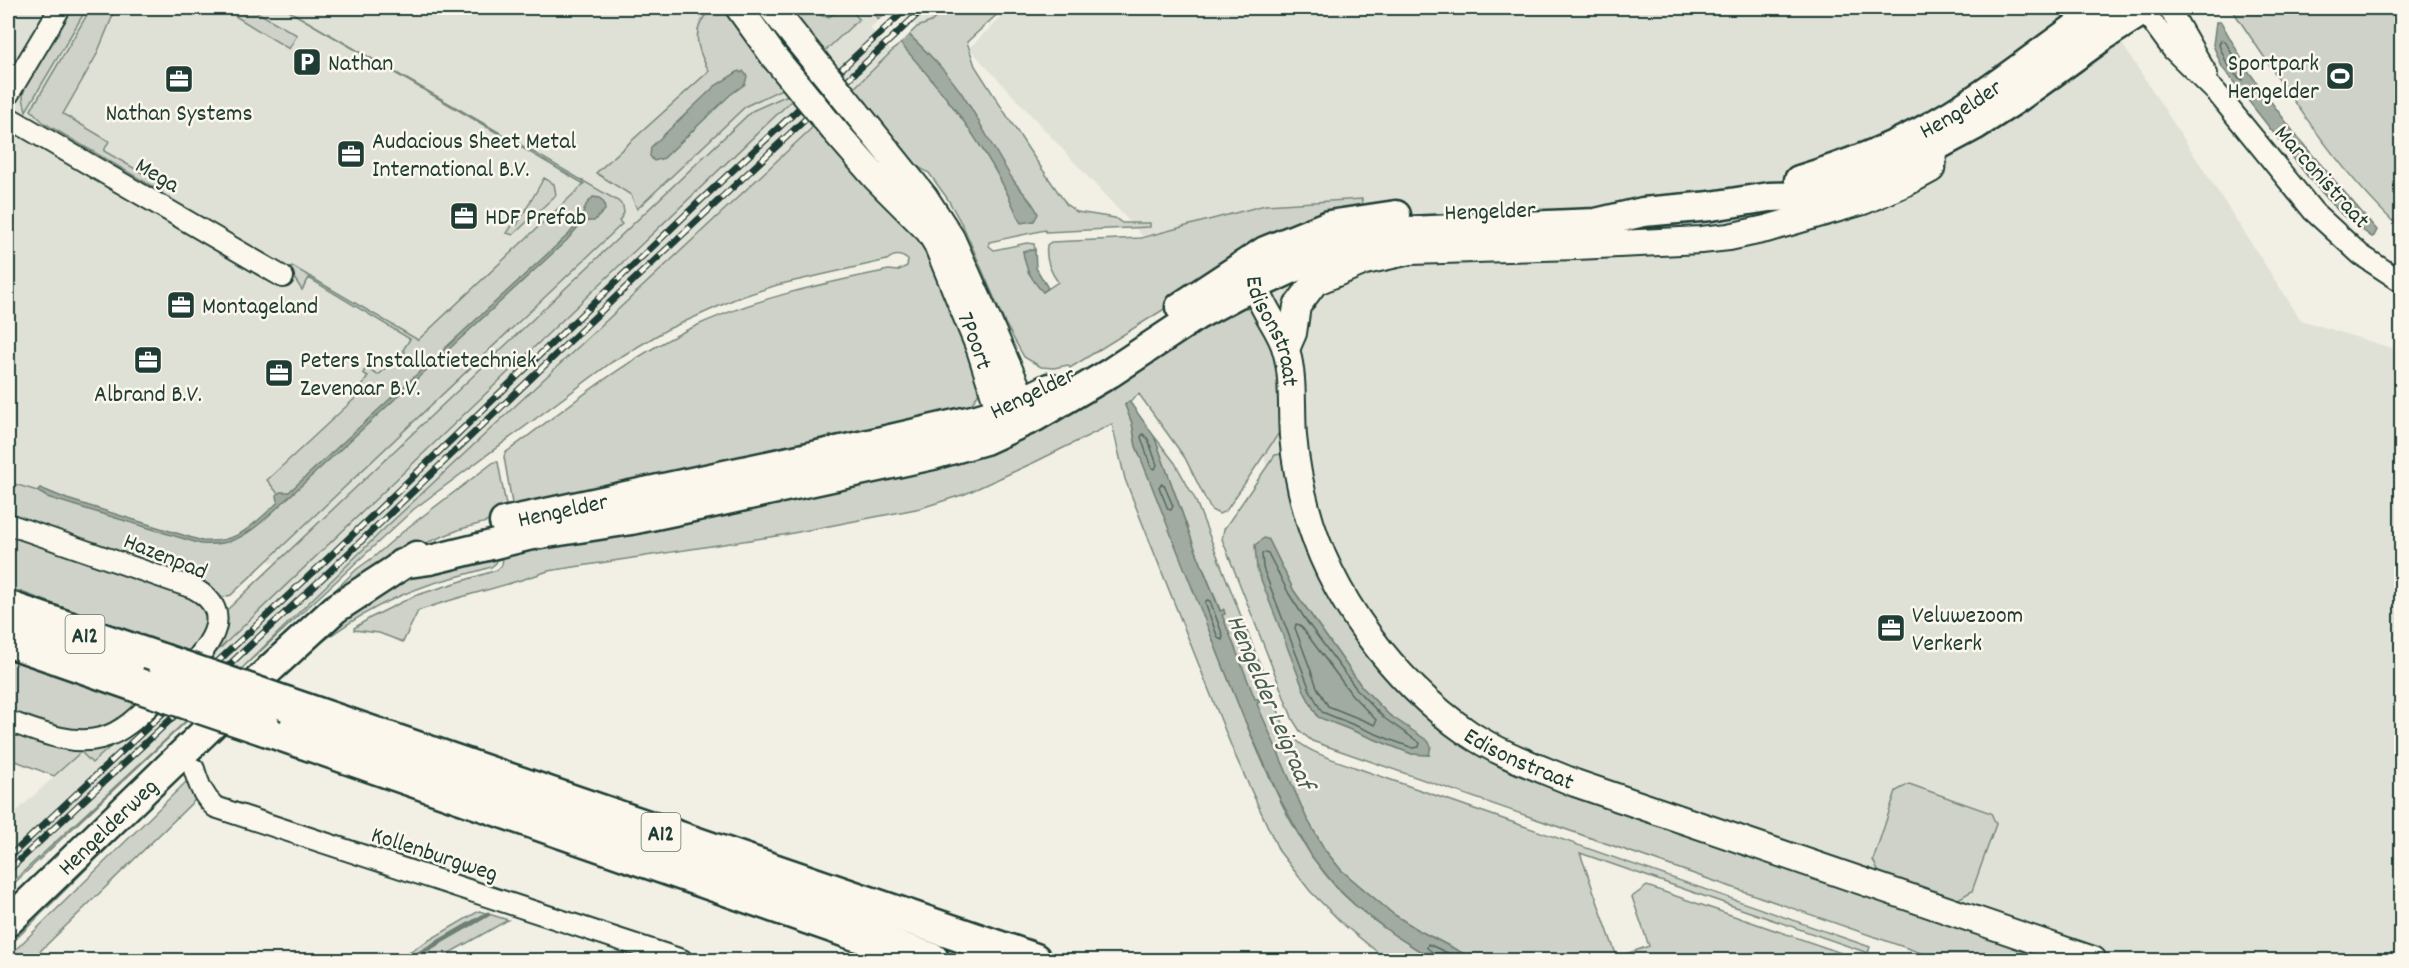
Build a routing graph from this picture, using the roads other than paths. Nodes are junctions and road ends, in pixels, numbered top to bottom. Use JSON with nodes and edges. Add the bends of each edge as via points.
{"nodes":[{"id":1,"x":60,"y":8,"type":"edge"},
{"id":2,"x":739,"y":8,"type":"edge"},
{"id":3,"x":772,"y":8,"type":"edge"},
{"id":4,"x":2103,"y":8,"type":"edge"},
{"id":5,"x":2150,"y":8,"type":"edge"},
{"id":6,"x":8,"y":95,"type":"edge"},
{"id":7,"x":8,"y":117,"type":"edge"},
{"id":8,"x":1935,"y":147,"type":"junction"},
{"id":9,"x":1769,"y":196,"type":"junction"},
{"id":10,"x":1643,"y":212,"type":"junction"},
{"id":11,"x":1265,"y":250,"type":"junction"},
{"id":12,"x":283,"y":277,"type":"dead end"},
{"id":13,"x":2402,"y":282,"type":"edge"},
{"id":14,"x":1258,"y":292,"type":"junction"},
{"id":15,"x":1307,"y":293,"type":"junction"},
{"id":16,"x":1286,"y":350,"type":"junction"},
{"id":17,"x":1014,"y":413,"type":"junction"},
{"id":18,"x":8,"y":524,"type":"edge"},
{"id":19,"x":8,"y":608,"type":"edge"},
{"id":20,"x":8,"y":640,"type":"edge"},
{"id":21,"x":141,"y":697,"type":"junction"},
{"id":22,"x":8,"y":721,"type":"edge"},
{"id":23,"x":207,"y":730,"type":"joint"},
{"id":24,"x":194,"y":769,"type":"dead end"},
{"id":25,"x":8,"y":922,"type":"edge"},
{"id":26,"x":682,"y":960,"type":"edge"},
{"id":27,"x":933,"y":960,"type":"edge"},
{"id":28,"x":1034,"y":960,"type":"edge"},
{"id":29,"x":2094,"y":960,"type":"edge"}],
"edges":[{"from":1,"to":6,"type":"street"},
{"from":2,"to":17,"type":"street","name":"7Poort","bridge":true,"via":[[834,130],[929,231]]},
{"from":3,"to":17,"type":"street","name":"7Poort","bridge":true,"via":[[925,198],[951,238]]},
{"from":4,"to":9,"type":"main road","name":"Hengelder","via":[[1922,131],[1878,152],[1796,181]]},
{"from":5,"to":8,"type":"main road","name":"Hengelder","via":[[2016,99]]},
{"from":5,"to":13,"type":"street","name":"Marconistraat","via":[[2173,50],[2217,93],[2313,211],[2361,255]]},
{"from":7,"to":12,"type":"street","name":"Mega"},
{"from":8,"to":9,"type":"main road","name":"Hengelder","via":[[1852,184],[1810,196]]},
{"from":8,"to":15,"type":"street","name":"Hengelder","via":[[1931,169],[1907,182],[1863,201],[1766,229],[1701,240],[1410,251],[1337,272],[1315,282]]},
{"from":9,"to":10,"type":"main road","name":"Hengelder"},
{"from":10,"to":11,"type":"main road","name":"Hengelder","via":[[1608,206],[1380,216],[1329,225]]},
{"from":10,"to":14,"type":"main road","name":"Hengelder","via":[[1596,223],[1408,231],[1364,238],[1343,245]]},
{"from":11,"to":14,"type":"street","name":"Edisonstraat","via":[[1255,273]]},
{"from":11,"to":17,"type":"main road","name":"Hengelder"},
{"from":14,"to":15,"type":"street","name":"Hengelder","via":[[1276,302]]},
{"from":14,"to":16,"type":"street","name":"Edisonstraat"},
{"from":14,"to":17,"type":"main road","name":"Hengelder","via":[[1196,316],[1110,373]]},
{"from":15,"to":16,"type":"street","name":"Hengelder","via":[[1297,306]]},
{"from":16,"to":29,"type":"street","name":"Edisonstraat","via":[[1293,438],[1306,509],[1329,568],[1356,619],[1429,704],[1470,734],[1575,783]]},
{"from":17,"to":23,"type":"main road","name":"Hengelder","via":[[984,440],[933,455],[631,520],[528,536],[401,564],[335,609]]},
{"from":18,"to":21,"type":"street","name":"Hazenpad","via":[[193,588],[208,598],[216,623],[210,642],[199,657]]},
{"from":19,"to":28,"type":"highway","number":"A12","bridge":true},
{"from":20,"to":21,"type":"highway","number":"A12"},
{"from":21,"to":22,"type":"street","via":[[117,732],[103,738],[85,741],[53,736]]},
{"from":21,"to":27,"type":"highway","number":"A12","bridge":true,"via":[[264,728]]},
{"from":23,"to":25,"type":"main road","name":"Hengelderweg"},
{"from":24,"to":26,"type":"street","name":"Kollenburgweg","via":[[199,787],[215,807]]}]}
